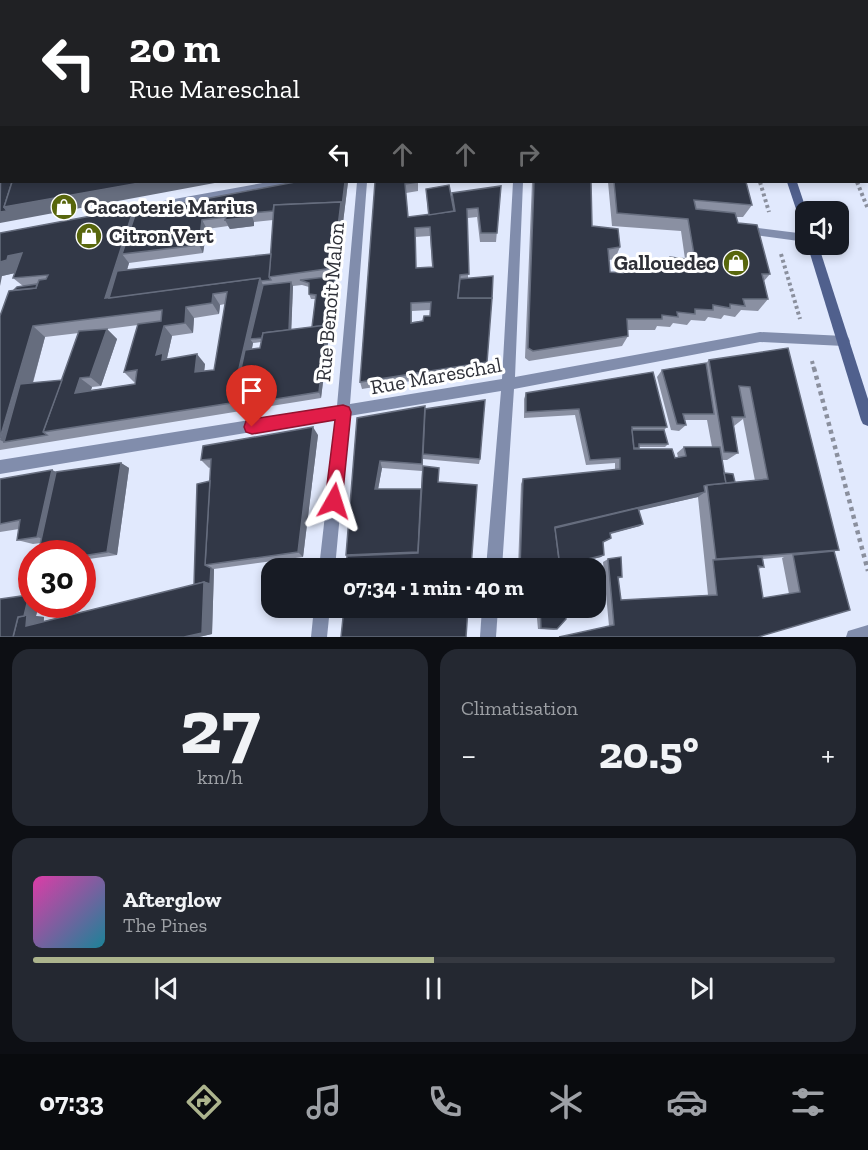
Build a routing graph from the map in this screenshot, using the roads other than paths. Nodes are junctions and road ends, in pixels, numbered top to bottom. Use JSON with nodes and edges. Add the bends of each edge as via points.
{"nodes":[{"id":1,"x":280,"y":183,"type":"edge"},
{"id":2,"x":362,"y":183,"type":"edge"},
{"id":3,"x":518,"y":183,"type":"edge"},
{"id":4,"x":792,"y":183,"type":"edge"},
{"id":5,"x":798,"y":201,"type":"edge"},
{"id":6,"x":103,"y":216,"type":"edge"},
{"id":7,"x":733,"y":228,"type":"edge"},
{"id":8,"x":795,"y":237,"type":"edge"},
{"id":9,"x":816,"y":255,"type":"edge"},
{"id":10,"x":844,"y":341,"type":"junction"},
{"id":11,"x":508,"y":384,"type":"junction"},
{"id":12,"x":343,"y":412,"type":"junction"},
{"id":13,"x":868,"y":420,"type":"edge"},
{"id":14,"x":0,"y":467,"type":"edge"},
{"id":15,"x":328,"y":558,"type":"edge"},
{"id":16,"x":495,"y":558,"type":"edge"},
{"id":17,"x":321,"y":618,"type":"edge"},
{"id":18,"x":489,"y":618,"type":"edge"},
{"id":19,"x":868,"y":633,"type":"edge"},
{"id":20,"x":319,"y":637,"type":"edge"},
{"id":21,"x":488,"y":637,"type":"edge"},
{"id":22,"x":854,"y":637,"type":"edge"}],
"edges":[{"from":1,"to":6,"type":"street"},
{"from":2,"to":12,"type":"street","name":"Rue Benoit Malon"},
{"from":3,"to":11,"type":"street"},
{"from":4,"to":5,"type":"main road"},
{"from":7,"to":8,"type":"street"},
{"from":9,"to":10,"type":"main road"},
{"from":10,"to":11,"type":"street","name":"Rue Mareschal","via":[[760,337]]},
{"from":10,"to":13,"type":"main road"},
{"from":11,"to":12,"type":"street","name":"Rue Mareschal"},
{"from":11,"to":16,"type":"street"},
{"from":12,"to":14,"type":"street","name":"Rue Mareschal"},
{"from":12,"to":15,"type":"street","name":"Rue Benoit Malon"},
{"from":17,"to":20,"type":"street"},
{"from":18,"to":21,"type":"street"},
{"from":19,"to":22,"type":"street"}]}
